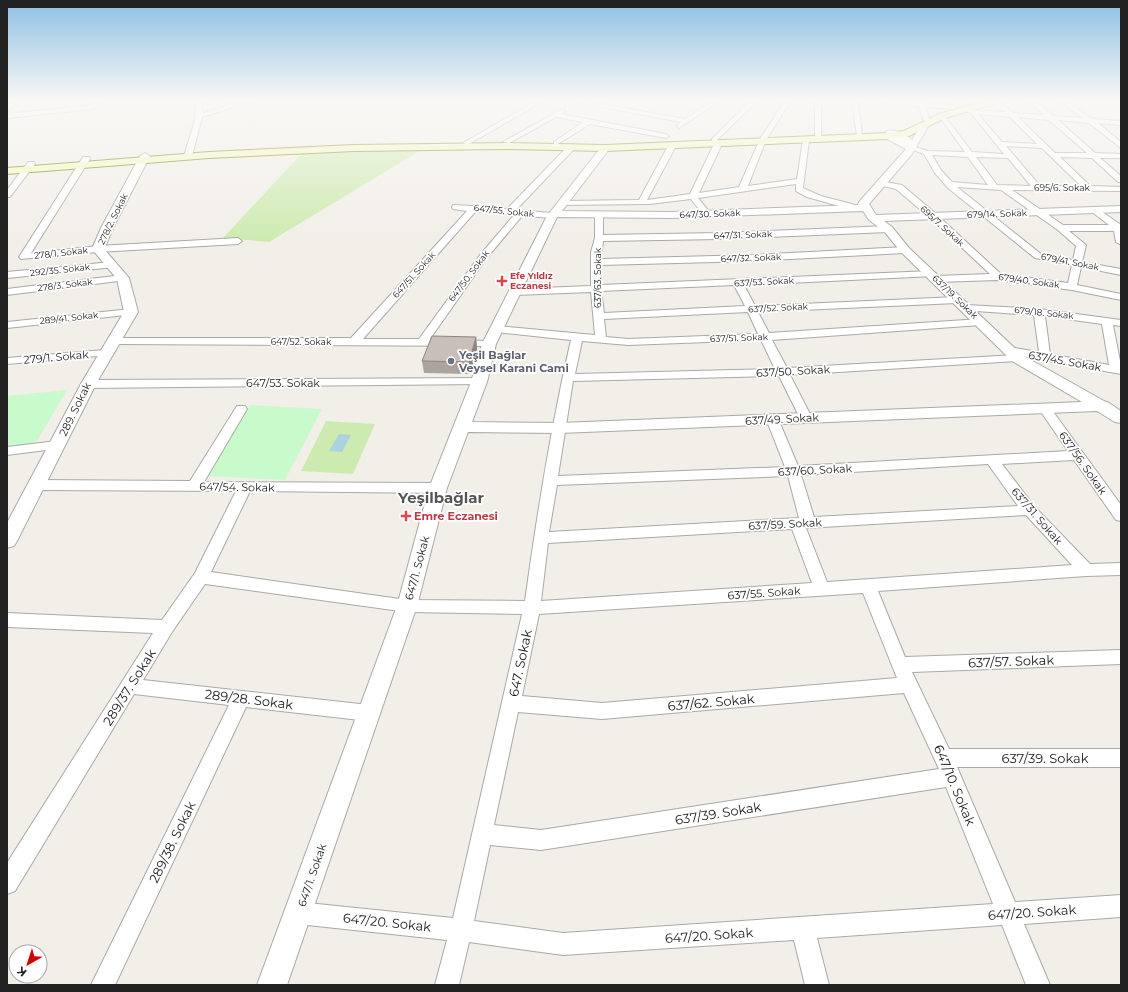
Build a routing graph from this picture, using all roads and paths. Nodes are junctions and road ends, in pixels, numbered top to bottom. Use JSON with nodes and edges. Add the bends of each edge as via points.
{"nodes":[{"id":1,"x":191,"y":148,"type":"edge"},
{"id":2,"x":346,"y":148,"type":"edge"},
{"id":3,"x":571,"y":148,"type":"edge"},
{"id":4,"x":605,"y":148,"type":"edge"},
{"id":5,"x":671,"y":148,"type":"edge"},
{"id":6,"x":713,"y":148,"type":"edge"},
{"id":7,"x":760,"y":148,"type":"edge"},
{"id":8,"x":805,"y":148,"type":"edge"},
{"id":9,"x":912,"y":148,"type":"joint"},
{"id":10,"x":966,"y":148,"type":"edge"},
{"id":11,"x":1005,"y":148,"type":"edge"},
{"id":12,"x":1046,"y":148,"type":"edge"},
{"id":13,"x":1085,"y":148,"type":"edge"},
{"id":14,"x":927,"y":153,"type":"junction"},
{"id":15,"x":189,"y":154,"type":"junction"},
{"id":16,"x":970,"y":154,"type":"junction"},
{"id":17,"x":1053,"y":155,"type":"junction"},
{"id":18,"x":1012,"y":156,"type":"junction"},
{"id":19,"x":1093,"y":156,"type":"junction"},
{"id":20,"x":1121,"y":156,"type":"edge"},
{"id":21,"x":144,"y":158,"type":"junction"},
{"id":22,"x":84,"y":162,"type":"junction"},
{"id":23,"x":7,"y":166,"type":"edge"},
{"id":24,"x":29,"y":167,"type":"junction"},
{"id":25,"x":7,"y":171,"type":"edge"},
{"id":26,"x":1121,"y":180,"type":"edge"},
{"id":27,"x":799,"y":181,"type":"junction"},
{"id":28,"x":882,"y":183,"type":"junction"},
{"id":29,"x":950,"y":184,"type":"junction"},
{"id":30,"x":998,"y":187,"type":"junction"},
{"id":31,"x":743,"y":188,"type":"junction"},
{"id":32,"x":1087,"y":188,"type":"junction"},
{"id":33,"x":1038,"y":189,"type":"junction"},
{"id":34,"x":1121,"y":190,"type":"edge"},
{"id":35,"x":7,"y":195,"type":"edge"},
{"id":36,"x":693,"y":196,"type":"junction"},
{"id":37,"x":642,"y":202,"type":"junction"},
{"id":38,"x":456,"y":207,"type":"dead end"},
{"id":39,"x":474,"y":208,"type":"junction"},
{"id":40,"x":1121,"y":209,"type":"edge"},
{"id":41,"x":1095,"y":210,"type":"junction"},
{"id":42,"x":556,"y":211,"type":"junction"},
{"id":43,"x":509,"y":212,"type":"junction"},
{"id":44,"x":867,"y":212,"type":"junction"},
{"id":45,"x":1038,"y":212,"type":"junction"},
{"id":46,"x":520,"y":213,"type":"junction"},
{"id":47,"x":707,"y":214,"type":"junction"},
{"id":48,"x":987,"y":214,"type":"junction"},
{"id":49,"x":932,"y":215,"type":"junction"},
{"id":50,"x":599,"y":216,"type":"junction"},
{"id":51,"x":1061,"y":228,"type":"junction"},
{"id":52,"x":1119,"y":228,"type":"edge"},
{"id":53,"x":888,"y":229,"type":"junction"},
{"id":54,"x":599,"y":238,"type":"junction"},
{"id":55,"x":238,"y":241,"type":"dead end"},
{"id":56,"x":1121,"y":242,"type":"edge"},
{"id":57,"x":98,"y":249,"type":"junction"},
{"id":58,"x":905,"y":250,"type":"junction"},
{"id":59,"x":596,"y":262,"type":"junction"},
{"id":60,"x":1076,"y":264,"type":"junction"},
{"id":61,"x":112,"y":265,"type":"junction"},
{"id":62,"x":1121,"y":272,"type":"edge"},
{"id":63,"x":7,"y":276,"type":"edge"},
{"id":64,"x":933,"y":277,"type":"junction"},
{"id":65,"x":998,"y":277,"type":"junction"},
{"id":66,"x":123,"y":278,"type":"junction"},
{"id":67,"x":738,"y":283,"type":"junction"},
{"id":68,"x":1072,"y":287,"type":"junction"},
{"id":69,"x":596,"y":288,"type":"junction"},
{"id":70,"x":7,"y":292,"type":"edge"},
{"id":71,"x":515,"y":292,"type":"junction"},
{"id":72,"x":1121,"y":297,"type":"edge"},
{"id":73,"x":962,"y":304,"type":"junction"},
{"id":74,"x":750,"y":309,"type":"junction"},
{"id":75,"x":132,"y":312,"type":"junction"},
{"id":76,"x":1039,"y":312,"type":"junction"},
{"id":77,"x":598,"y":316,"type":"junction"},
{"id":78,"x":1107,"y":321,"type":"junction"},
{"id":79,"x":980,"y":322,"type":"junction"},
{"id":80,"x":1121,"y":323,"type":"edge"},
{"id":81,"x":7,"y":325,"type":"edge"},
{"id":82,"x":493,"y":336,"type":"junction"},
{"id":83,"x":765,"y":337,"type":"junction"},
{"id":84,"x":577,"y":338,"type":"junction"},
{"id":85,"x":601,"y":340,"type":"junction"},
{"id":86,"x":354,"y":342,"type":"junction"},
{"id":87,"x":422,"y":342,"type":"junction"},
{"id":88,"x":109,"y":347,"type":"junction"},
{"id":89,"x":1013,"y":354,"type":"junction"},
{"id":90,"x":1045,"y":357,"type":"junction"},
{"id":91,"x":7,"y":362,"type":"edge"},
{"id":92,"x":1119,"y":370,"type":"edge"},
{"id":93,"x":782,"y":372,"type":"junction"},
{"id":94,"x":568,"y":378,"type":"junction"},
{"id":95,"x":479,"y":382,"type":"junction"},
{"id":96,"x":87,"y":384,"type":"junction"},
{"id":97,"x":1103,"y":406,"type":"junction"},
{"id":98,"x":241,"y":409,"type":"dead end"},
{"id":99,"x":1045,"y":410,"type":"junction"},
{"id":100,"x":806,"y":418,"type":"junction"},
{"id":101,"x":1121,"y":418,"type":"edge"},
{"id":102,"x":773,"y":421,"type":"junction"},
{"id":103,"x":462,"y":427,"type":"junction"},
{"id":104,"x":560,"y":428,"type":"junction"},
{"id":105,"x":57,"y":445,"type":"junction"},
{"id":106,"x":7,"y":451,"type":"edge"},
{"id":107,"x":1078,"y":455,"type":"junction"},
{"id":108,"x":990,"y":459,"type":"junction"},
{"id":109,"x":794,"y":471,"type":"junction"},
{"id":110,"x":551,"y":481,"type":"junction"},
{"id":111,"x":36,"y":485,"type":"junction"},
{"id":112,"x":194,"y":486,"type":"junction"},
{"id":113,"x":245,"y":487,"type":"junction"},
{"id":114,"x":438,"y":488,"type":"junction"},
{"id":115,"x":1029,"y":510,"type":"junction"},
{"id":116,"x":1121,"y":516,"type":"edge"},
{"id":117,"x":803,"y":523,"type":"junction"},
{"id":118,"x":8,"y":538,"type":"edge"},
{"id":119,"x":541,"y":538,"type":"junction"},
{"id":120,"x":1121,"y":569,"type":"edge"},
{"id":121,"x":1086,"y":570,"type":"junction"},
{"id":122,"x":202,"y":576,"type":"junction"},
{"id":123,"x":868,"y":586,"type":"junction"},
{"id":124,"x":822,"y":589,"type":"junction"},
{"id":125,"x":407,"y":606,"type":"junction"},
{"id":126,"x":532,"y":608,"type":"junction"},
{"id":127,"x":7,"y":620,"type":"edge"},
{"id":128,"x":166,"y":627,"type":"junction"},
{"id":129,"x":1121,"y":657,"type":"edge"},
{"id":130,"x":900,"y":665,"type":"junction"},
{"id":131,"x":910,"y":685,"type":"junction"},
{"id":132,"x":129,"y":686,"type":"junction"},
{"id":133,"x":241,"y":698,"type":"junction"},
{"id":134,"x":511,"y":703,"type":"junction"},
{"id":135,"x":369,"y":713,"type":"junction"},
{"id":136,"x":944,"y":758,"type":"junction"},
{"id":137,"x":1121,"y":758,"type":"edge"},
{"id":138,"x":952,"y":777,"type":"junction"},
{"id":139,"x":482,"y":834,"type":"junction"},
{"id":140,"x":7,"y":883,"type":"edge"},
{"id":141,"x":1121,"y":906,"type":"edge"},
{"id":142,"x":298,"y":912,"type":"junction"},
{"id":143,"x":1008,"y":913,"type":"junction"},
{"id":144,"x":802,"y":929,"type":"junction"},
{"id":145,"x":461,"y":930,"type":"junction"},
{"id":146,"x":103,"y":985,"type":"edge"},
{"id":147,"x":272,"y":985,"type":"edge"},
{"id":148,"x":447,"y":985,"type":"edge"},
{"id":149,"x":817,"y":985,"type":"edge"},
{"id":150,"x":1038,"y":985,"type":"edge"}],
"edges":[{"from":1,"to":15,"type":"street"},
{"from":2,"to":15,"type":"main road"},
{"from":3,"to":43,"type":"street"},
{"from":4,"to":42,"type":"street","name":"647/1. Sokak"},
{"from":5,"to":37,"type":"street"},
{"from":6,"to":36,"type":"street"},
{"from":7,"to":31,"type":"street"},
{"from":8,"to":27,"type":"street"},
{"from":9,"to":14,"type":"street"},
{"from":9,"to":28,"type":"street"},
{"from":10,"to":16,"type":"street"},
{"from":11,"to":18,"type":"street"},
{"from":12,"to":17,"type":"street"},
{"from":13,"to":19,"type":"street"},
{"from":14,"to":16,"type":"street"},
{"from":14,"to":29,"type":"street","name":"679/41. Sokak"},
{"from":15,"to":21,"type":"main road"},
{"from":16,"to":18,"type":"street"},
{"from":16,"to":30,"type":"street"},
{"from":17,"to":19,"type":"street"},
{"from":17,"to":32,"type":"street"},
{"from":18,"to":33,"type":"street"},
{"from":19,"to":20,"type":"street"},
{"from":19,"to":26,"type":"street"},
{"from":21,"to":22,"type":"main road"},
{"from":21,"to":57,"type":"street","name":"278/2. Sokak"},
{"from":22,"to":24,"type":"main road"},
{"from":22,"to":57,"type":"street","name":"278/1. Sokak","via":[[24,257]]},
{"from":23,"to":24,"type":"main road"},
{"from":24,"to":25,"type":"main road"},
{"from":24,"to":35,"type":"street"},
{"from":27,"to":31,"type":"street","name":"647/55. Sokak"},
{"from":27,"to":44,"type":"street","via":[[799,189],[803,193],[849,204]]},
{"from":28,"to":44,"type":"street","via":[[863,204]]},
{"from":28,"to":49,"type":"street","name":"695/7. Sokak","via":[[899,187]]},
{"from":29,"to":30,"type":"street","name":"695/6. Sokak"},
{"from":29,"to":48,"type":"street","name":"679/41. Sokak"},
{"from":30,"to":33,"type":"street","name":"695/6. Sokak"},
{"from":30,"to":45,"type":"street"},
{"from":31,"to":36,"type":"street","name":"647/55. Sokak"},
{"from":32,"to":33,"type":"street","name":"695/6. Sokak"},
{"from":32,"to":34,"type":"street","name":"695/6. Sokak"},
{"from":36,"to":37,"type":"street","name":"647/55. Sokak"},
{"from":36,"to":47,"type":"street"},
{"from":37,"to":42,"type":"street","name":"647/55. Sokak"},
{"from":38,"to":39,"type":"street","name":"647/55. Sokak"},
{"from":39,"to":43,"type":"street","name":"647/55. Sokak"},
{"from":39,"to":86,"type":"street","name":"647/51. Sokak"},
{"from":40,"to":41,"type":"street","name":"679/14. Sokak"},
{"from":41,"to":45,"type":"street","name":"679/14. Sokak"},
{"from":41,"to":52,"type":"street"},
{"from":42,"to":46,"type":"street","name":"647/55. Sokak"},
{"from":42,"to":50,"type":"street","name":"647/30. Sokak"},
{"from":42,"to":71,"type":"street","name":"647/1. Sokak"},
{"from":43,"to":46,"type":"street","name":"647/55. Sokak"},
{"from":44,"to":47,"type":"street","name":"647/30. Sokak"},
{"from":44,"to":49,"type":"street","name":"679/14. Sokak"},
{"from":44,"to":53,"type":"street","name":"637/19. Sokak"},
{"from":45,"to":48,"type":"street","name":"679/14. Sokak"},
{"from":45,"to":51,"type":"street"},
{"from":46,"to":87,"type":"street","name":"647/50. Sokak","via":[[483,257]]},
{"from":47,"to":50,"type":"street","name":"647/30. Sokak"},
{"from":48,"to":49,"type":"street","name":"679/14. Sokak"},
{"from":48,"to":60,"type":"street","name":"679/41. Sokak","via":[[1038,256]]},
{"from":49,"to":65,"type":"street","name":"695/7. Sokak"},
{"from":50,"to":54,"type":"street","name":"637/63. Sokak"},
{"from":51,"to":52,"type":"street"},
{"from":51,"to":60,"type":"street","via":[[1081,245]]},
{"from":52,"to":56,"type":"street"},
{"from":53,"to":54,"type":"street","name":"647/31. Sokak"},
{"from":53,"to":58,"type":"street","name":"637/19. Sokak"},
{"from":54,"to":59,"type":"street","name":"637/63. Sokak"},
{"from":55,"to":57,"type":"street","name":"278/1. Sokak"},
{"from":57,"to":61,"type":"street","name":"278/2. Sokak"},
{"from":58,"to":59,"type":"street","name":"647/32. Sokak","via":[[753,258]]},
{"from":58,"to":64,"type":"street","name":"637/19. Sokak"},
{"from":59,"to":69,"type":"street","name":"637/63. Sokak"},
{"from":60,"to":62,"type":"street","name":"679/41. Sokak"},
{"from":60,"to":68,"type":"street"},
{"from":61,"to":63,"type":"street","name":"292/35. Sokak"},
{"from":61,"to":66,"type":"street","name":"278/2. Sokak"},
{"from":64,"to":65,"type":"street","name":"679/40. Sokak"},
{"from":64,"to":67,"type":"street","name":"637/53. Sokak"},
{"from":64,"to":73,"type":"street","name":"637/19. Sokak"},
{"from":65,"to":68,"type":"street","name":"679/40. Sokak"},
{"from":66,"to":70,"type":"street","name":"278/3. Sokak"},
{"from":66,"to":75,"type":"street"},
{"from":67,"to":69,"type":"street","name":"637/53. Sokak"},
{"from":67,"to":74,"type":"street"},
{"from":68,"to":72,"type":"street","name":"679/40. Sokak"},
{"from":69,"to":71,"type":"street","name":"637/53. Sokak"},
{"from":69,"to":77,"type":"street","name":"637/63. Sokak"},
{"from":71,"to":82,"type":"street","name":"647/1. Sokak"},
{"from":73,"to":74,"type":"street","name":"637/52. Sokak"},
{"from":73,"to":76,"type":"street","name":"679/18. Sokak"},
{"from":73,"to":79,"type":"street","name":"637/19. Sokak"},
{"from":74,"to":77,"type":"street","name":"637/52. Sokak"},
{"from":74,"to":83,"type":"street"},
{"from":75,"to":81,"type":"street","name":"289/41. Sokak"},
{"from":75,"to":88,"type":"street","name":"289. Sokak"},
{"from":76,"to":78,"type":"street","name":"679/18. Sokak"},
{"from":76,"to":90,"type":"street"},
{"from":77,"to":85,"type":"street","name":"637/63. Sokak"},
{"from":78,"to":80,"type":"street","name":"679/18. Sokak"},
{"from":78,"to":92,"type":"street"},
{"from":79,"to":83,"type":"street","name":"637/51. Sokak"},
{"from":79,"to":89,"type":"street","name":"637/19. Sokak"},
{"from":82,"to":84,"type":"street","name":"637/51. Sokak"},
{"from":82,"to":87,"type":"street","name":"647/52. Sokak"},
{"from":82,"to":95,"type":"street","name":"647/1. Sokak"},
{"from":83,"to":85,"type":"street","name":"637/51. Sokak","via":[[628,342]]},
{"from":83,"to":93,"type":"street"},
{"from":84,"to":85,"type":"street","name":"637/51. Sokak"},
{"from":84,"to":94,"type":"street","name":"647. Sokak"},
{"from":86,"to":87,"type":"street","name":"647/52. Sokak"},
{"from":86,"to":88,"type":"street","name":"647/52. Sokak"},
{"from":88,"to":91,"type":"street","name":"279/1. Sokak"},
{"from":88,"to":96,"type":"street","name":"289. Sokak"},
{"from":89,"to":90,"type":"street","name":"637/45. Sokak"},
{"from":89,"to":93,"type":"street","name":"637/50. Sokak"},
{"from":89,"to":97,"type":"street","name":"637/19. Sokak"},
{"from":90,"to":92,"type":"street","name":"637/45. Sokak"},
{"from":93,"to":94,"type":"street","name":"637/50. Sokak"},
{"from":93,"to":100,"type":"street"},
{"from":94,"to":104,"type":"street","name":"647. Sokak"},
{"from":95,"to":96,"type":"street","name":"647/53. Sokak"},
{"from":95,"to":103,"type":"street","name":"647/1. Sokak"},
{"from":96,"to":105,"type":"street","name":"289. Sokak"},
{"from":97,"to":99,"type":"street","name":"637/49. Sokak"},
{"from":97,"to":101,"type":"street","name":"637/19. Sokak"},
{"from":98,"to":112,"type":"street"},
{"from":99,"to":100,"type":"street","name":"637/49. Sokak"},
{"from":99,"to":107,"type":"street","name":"637/56. Sokak"},
{"from":100,"to":102,"type":"street","name":"637/49. Sokak"},
{"from":102,"to":104,"type":"street","name":"637/49. Sokak"},
{"from":102,"to":109,"type":"street"},
{"from":103,"to":104,"type":"street","name":"637/49. Sokak"},
{"from":103,"to":114,"type":"street","name":"647/1. Sokak"},
{"from":104,"to":110,"type":"street","name":"647. Sokak"},
{"from":105,"to":106,"type":"street"},
{"from":105,"to":111,"type":"street","name":"289. Sokak"},
{"from":107,"to":108,"type":"street","name":"637/60. Sokak"},
{"from":107,"to":116,"type":"street","name":"637/56. Sokak"},
{"from":108,"to":109,"type":"street","name":"637/60. Sokak"},
{"from":108,"to":115,"type":"street","name":"637/31. Sokak"},
{"from":109,"to":110,"type":"street","name":"637/60. Sokak"},
{"from":109,"to":117,"type":"street"},
{"from":110,"to":119,"type":"street","name":"647. Sokak"},
{"from":111,"to":112,"type":"street","name":"647/54. Sokak"},
{"from":111,"to":118,"type":"street","name":"289. Sokak"},
{"from":112,"to":113,"type":"street","name":"647/54. Sokak"},
{"from":113,"to":114,"type":"street","name":"647/54. Sokak"},
{"from":113,"to":122,"type":"street","name":"289/37. Sokak"},
{"from":114,"to":125,"type":"street","name":"647/1. Sokak"},
{"from":115,"to":117,"type":"street","name":"637/59. Sokak"},
{"from":115,"to":121,"type":"street","name":"637/31. Sokak"},
{"from":117,"to":119,"type":"street","name":"637/59. Sokak"},
{"from":117,"to":124,"type":"street"},
{"from":119,"to":126,"type":"street","name":"647. Sokak"},
{"from":120,"to":121,"type":"street","name":"637/55. Sokak"},
{"from":121,"to":123,"type":"street","name":"637/55. Sokak"},
{"from":122,"to":125,"type":"street","name":"637/55. Sokak"},
{"from":122,"to":128,"type":"street","name":"289/37. Sokak"},
{"from":123,"to":124,"type":"street","name":"637/55. Sokak"},
{"from":123,"to":130,"type":"street","name":"647/10. Sokak"},
{"from":124,"to":126,"type":"street","name":"637/55. Sokak"},
{"from":125,"to":126,"type":"street","name":"637/55. Sokak"},
{"from":125,"to":135,"type":"street","name":"647/1. Sokak"},
{"from":126,"to":134,"type":"street","name":"647. Sokak"},
{"from":127,"to":128,"type":"street"},
{"from":128,"to":132,"type":"street","name":"289/37. Sokak"},
{"from":129,"to":130,"type":"street","name":"637/57. Sokak"},
{"from":130,"to":131,"type":"street","name":"647/10. Sokak"},
{"from":131,"to":134,"type":"street","name":"637/62. Sokak","via":[[602,711]]},
{"from":131,"to":136,"type":"street","name":"647/10. Sokak"},
{"from":132,"to":133,"type":"street","name":"289/28. Sokak"},
{"from":132,"to":140,"type":"street","name":"289/37. Sokak"},
{"from":133,"to":135,"type":"street","name":"289/28. Sokak"},
{"from":133,"to":146,"type":"street","name":"289/38. Sokak"},
{"from":134,"to":139,"type":"street","name":"647. Sokak"},
{"from":135,"to":142,"type":"street","name":"647/1. Sokak"},
{"from":136,"to":137,"type":"street","name":"637/39. Sokak"},
{"from":136,"to":138,"type":"street","name":"647/10. Sokak"},
{"from":138,"to":139,"type":"street","name":"637/39. Sokak","via":[[541,840]]},
{"from":138,"to":143,"type":"street","name":"647/10. Sokak"},
{"from":139,"to":145,"type":"street","name":"647. Sokak"},
{"from":141,"to":143,"type":"street","name":"647/20. Sokak"},
{"from":142,"to":145,"type":"street","name":"647/20. Sokak"},
{"from":142,"to":147,"type":"street","name":"647/1. Sokak"},
{"from":143,"to":144,"type":"street","name":"647/20. Sokak"},
{"from":143,"to":150,"type":"street","name":"647/10. Sokak"},
{"from":144,"to":145,"type":"street","name":"647/20. Sokak","via":[[563,944]]},
{"from":144,"to":149,"type":"street"},
{"from":145,"to":148,"type":"street","name":"647. Sokak"}]}
